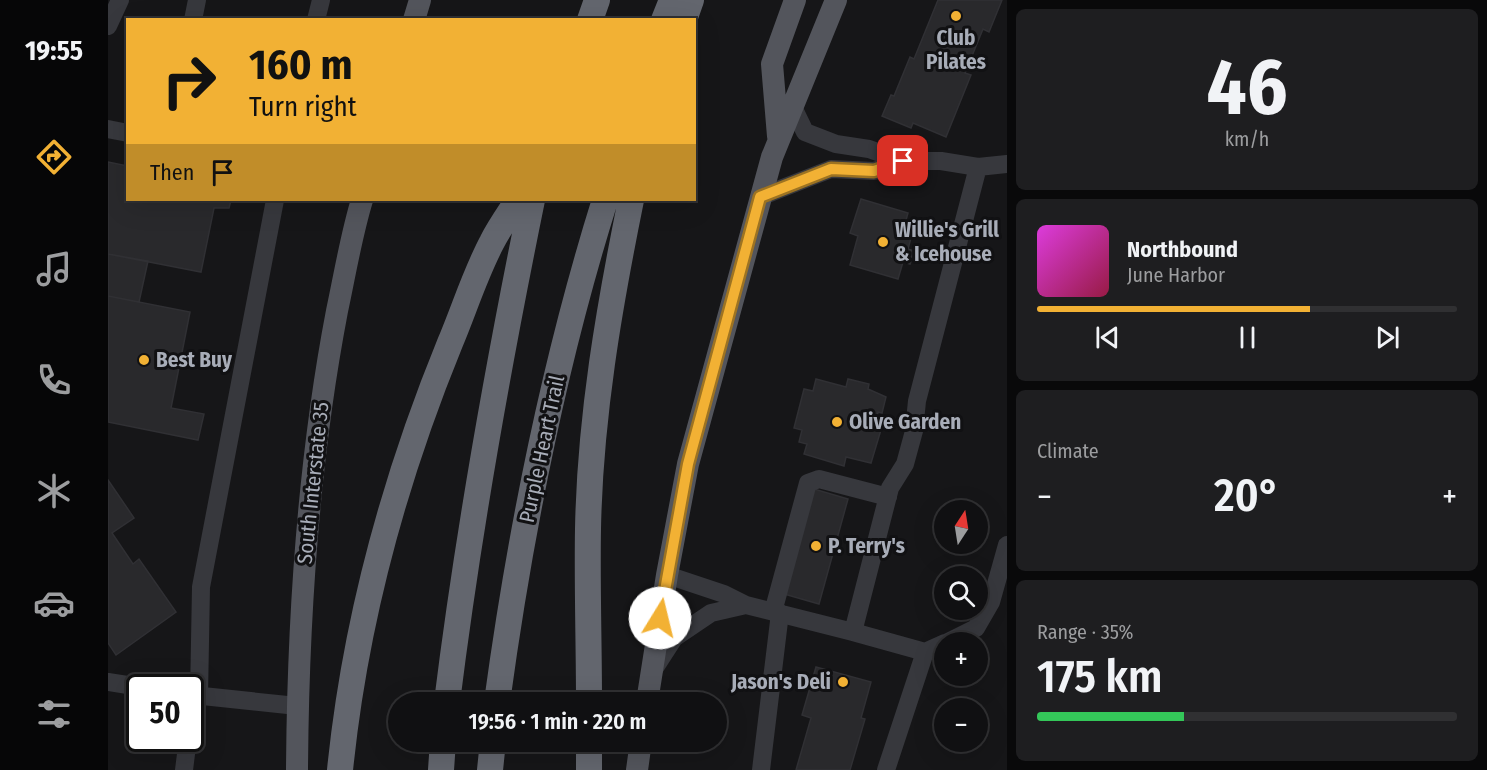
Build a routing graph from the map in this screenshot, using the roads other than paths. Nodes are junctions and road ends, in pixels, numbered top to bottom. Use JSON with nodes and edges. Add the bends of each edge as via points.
{"nodes":[{"id":1,"x":120,"y":0,"type":"edge"},
{"id":2,"x":197,"y":0,"type":"edge"},
{"id":3,"x":420,"y":0,"type":"edge"},
{"id":4,"x":597,"y":0,"type":"edge"},
{"id":5,"x":672,"y":0,"type":"edge"},
{"id":6,"x":691,"y":0,"type":"edge"},
{"id":7,"x":795,"y":0,"type":"edge"},
{"id":8,"x":836,"y":0,"type":"edge"},
{"id":9,"x":193,"y":18,"type":"edge"},
{"id":10,"x":415,"y":18,"type":"edge"},
{"id":11,"x":591,"y":18,"type":"edge"},
{"id":12,"x":665,"y":18,"type":"edge"},
{"id":13,"x":685,"y":18,"type":"edge"},
{"id":14,"x":108,"y":26,"type":"edge"},
{"id":15,"x":792,"y":105,"type":"junction"},
{"id":16,"x":108,"y":129,"type":"edge"},
{"id":17,"x":126,"y":133,"type":"edge"},
{"id":18,"x":778,"y":140,"type":"junction"},
{"id":19,"x":903,"y":161,"type":"junction"},
{"id":20,"x":1007,"y":164,"type":"edge"},
{"id":21,"x":978,"y":167,"type":"junction"},
{"id":22,"x":760,"y":197,"type":"junction"},
{"id":23,"x":275,"y":201,"type":"edge"},
{"id":24,"x":362,"y":201,"type":"edge"},
{"id":25,"x":517,"y":201,"type":"edge"},
{"id":26,"x":532,"y":201,"type":"edge"},
{"id":27,"x":605,"y":201,"type":"edge"},
{"id":28,"x":631,"y":201,"type":"edge"},
{"id":29,"x":888,"y":497,"type":"junction"},
{"id":30,"x":1007,"y":546,"type":"edge"},
{"id":31,"x":667,"y":575,"type":"junction"},
{"id":32,"x":746,"y":605,"type":"junction"},
{"id":33,"x":776,"y":613,"type":"junction"},
{"id":34,"x":853,"y":632,"type":"junction"},
{"id":35,"x":968,"y":632,"type":"edge"},
{"id":36,"x":934,"y":648,"type":"edge"},
{"id":37,"x":925,"y":652,"type":"junction"},
{"id":38,"x":652,"y":672,"type":"junction"},
{"id":39,"x":195,"y":674,"type":"edge"},
{"id":40,"x":108,"y":682,"type":"edge"},
{"id":41,"x":126,"y":685,"type":"edge"},
{"id":42,"x":448,"y":692,"type":"edge"},
{"id":43,"x":498,"y":692,"type":"edge"},
{"id":44,"x":589,"y":692,"type":"edge"},
{"id":45,"x":649,"y":692,"type":"edge"},
{"id":46,"x":204,"y":696,"type":"edge"},
{"id":47,"x":297,"y":706,"type":"junction"},
{"id":48,"x":186,"y":752,"type":"edge"},
{"id":49,"x":443,"y":752,"type":"edge"},
{"id":50,"x":491,"y":752,"type":"edge"},
{"id":51,"x":589,"y":752,"type":"edge"},
{"id":52,"x":639,"y":752,"type":"edge"},
{"id":53,"x":184,"y":770,"type":"edge"},
{"id":54,"x":297,"y":770,"type":"edge"},
{"id":55,"x":340,"y":770,"type":"edge"},
{"id":56,"x":441,"y":770,"type":"edge"},
{"id":57,"x":490,"y":770,"type":"edge"},
{"id":58,"x":589,"y":770,"type":"edge"},
{"id":59,"x":637,"y":770,"type":"edge"},
{"id":60,"x":761,"y":770,"type":"edge"},
{"id":61,"x":886,"y":770,"type":"edge"}],
"edges":[{"from":1,"to":14,"type":"lane"},
{"from":2,"to":9,"type":"lane"},
{"from":3,"to":10,"type":"main road"},
{"from":4,"to":11,"type":"highway"},
{"from":5,"to":12,"type":"highway"},
{"from":6,"to":13,"type":"highway"},
{"from":7,"to":18,"type":"main road","via":[[772,64]]},
{"from":8,"to":15,"type":"main road"},
{"from":15,"to":18,"type":"main road"},
{"from":15,"to":19,"type":"lane","via":[[805,132]]},
{"from":16,"to":17,"type":"lane"},
{"from":18,"to":22,"type":"main road"},
{"from":19,"to":21,"type":"lane","via":[[941,161]]},
{"from":19,"to":22,"type":"lane","via":[[874,171],[831,169]]},
{"from":20,"to":21,"type":"lane"},
{"from":21,"to":29,"type":"lane","via":[[917,400],[914,431],[905,464]]},
{"from":22,"to":31,"type":"main road","via":[[688,464]]},
{"from":23,"to":39,"type":"lane","via":[[201,586]]},
{"from":24,"to":47,"type":"main road","name":"South Interstate 35","via":[[328,355],[316,444],[303,567]]},
{"from":25,"to":55,"type":"highway","via":[[491,243],[420,416],[397,487],[358,644]]},
{"from":26,"to":42,"type":"highway","via":[[462,579]]},
{"from":27,"to":43,"type":"highway","name":"Purple Heart Trail","via":[[565,341],[528,506]]},
{"from":28,"to":44,"type":"highway","via":[[598,395],[588,528]]},
{"from":29,"to":33,"type":"lane","via":[[819,479],[808,483]]},
{"from":29,"to":34,"type":"lane"},
{"from":30,"to":35,"type":"lane","via":[[991,602],[976,628]]},
{"from":31,"to":32,"type":"lane"},
{"from":31,"to":38,"type":"main road"},
{"from":32,"to":33,"type":"lane"},
{"from":32,"to":38,"type":"lane","via":[[711,613],[674,638]]},
{"from":33,"to":34,"type":"lane"},
{"from":33,"to":60,"type":"lane"},
{"from":34,"to":37,"type":"lane"},
{"from":36,"to":37,"type":"lane"},
{"from":37,"to":61,"type":"lane"},
{"from":38,"to":45,"type":"main road"},
{"from":40,"to":41,"type":"lane"},
{"from":46,"to":47,"type":"lane"},
{"from":47,"to":54,"type":"main road","name":"South Interstate 35"},
{"from":48,"to":53,"type":"lane"},
{"from":49,"to":56,"type":"highway"},
{"from":50,"to":57,"type":"highway"},
{"from":51,"to":58,"type":"highway"},
{"from":52,"to":59,"type":"main road"}]}
